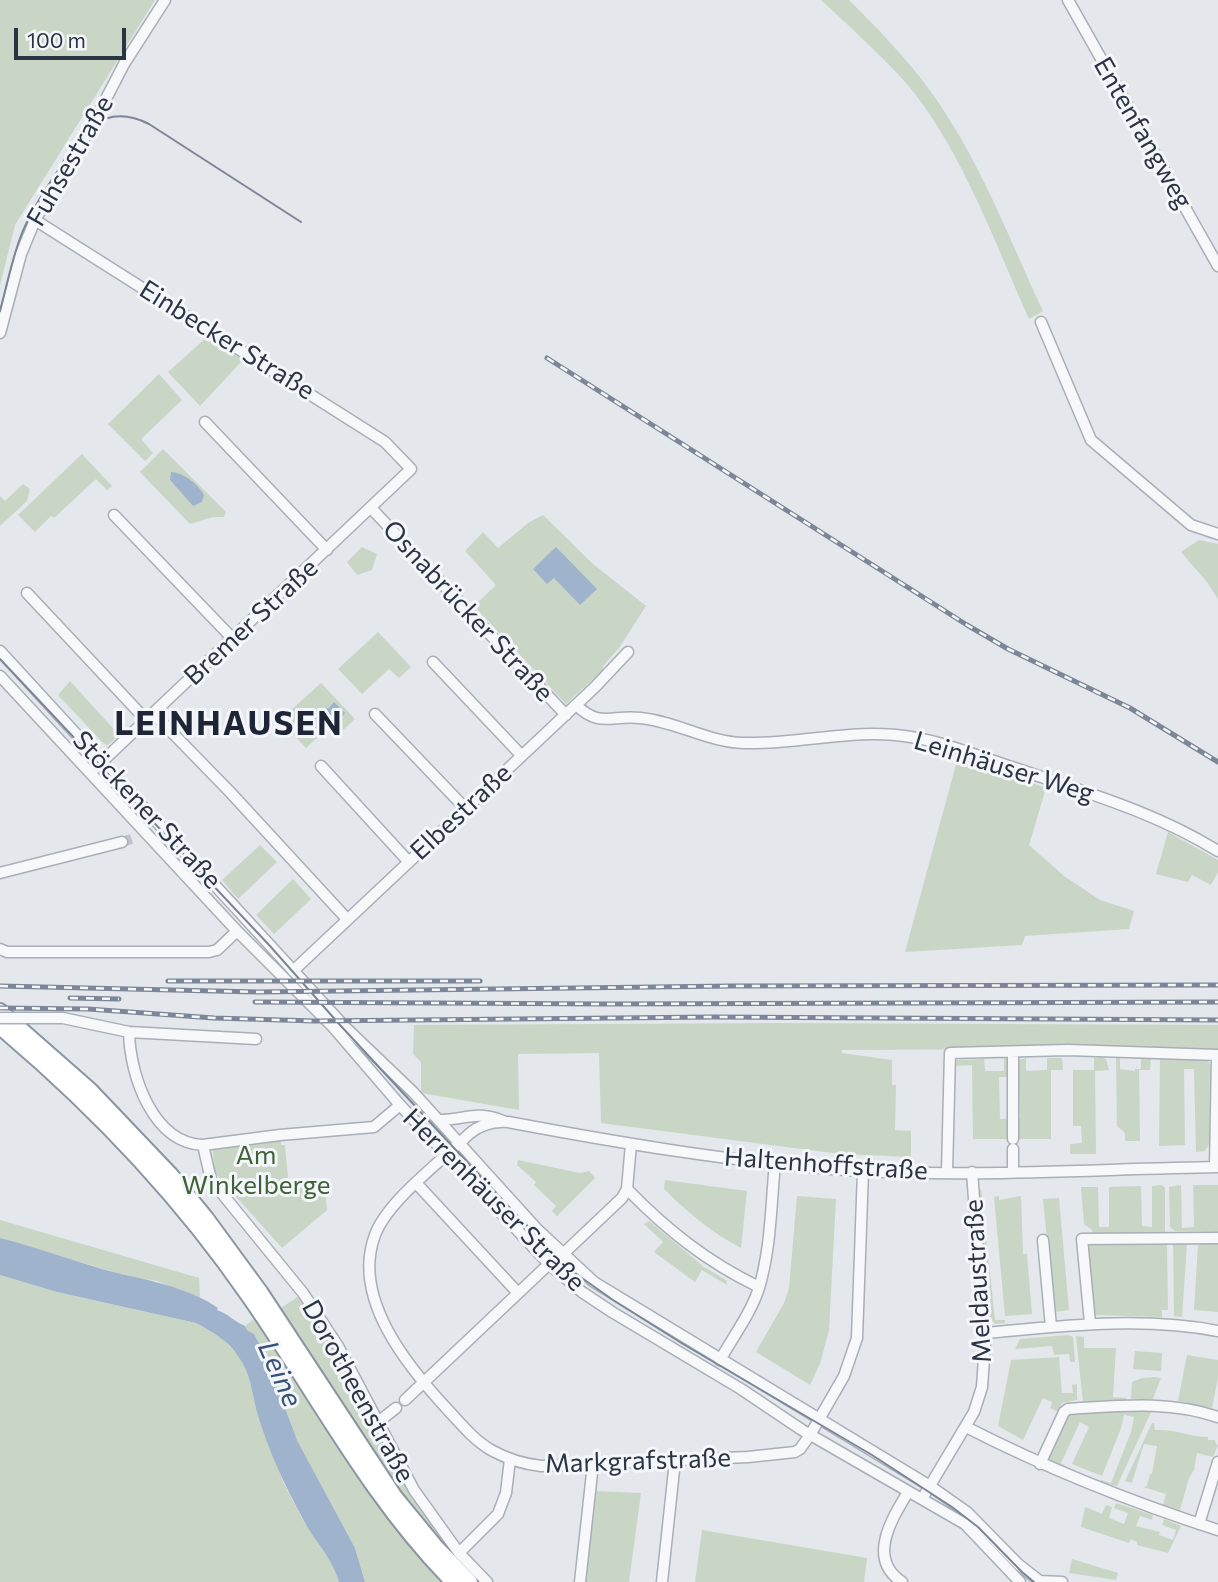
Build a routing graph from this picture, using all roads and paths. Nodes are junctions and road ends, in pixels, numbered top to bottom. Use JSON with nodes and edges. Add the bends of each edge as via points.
{"nodes":[{"id":1,"x":164,"y":0,"type":"edge"},
{"id":2,"x":1068,"y":0,"type":"edge"},
{"id":3,"x":35,"y":220,"type":"junction"},
{"id":4,"x":1218,"y":266,"type":"edge"},
{"id":5,"x":1041,"y":322,"type":"dead end"},
{"id":6,"x":0,"y":333,"type":"edge"},
{"id":7,"x":205,"y":422,"type":"dead end"},
{"id":8,"x":411,"y":469,"type":"joint"},
{"id":9,"x":371,"y":508,"type":"junction"},
{"id":10,"x":114,"y":514,"type":"dead end"},
{"id":11,"x":1218,"y":534,"type":"edge"},
{"id":12,"x":327,"y":550,"type":"junction"},
{"id":13,"x":27,"y":593,"type":"dead end"},
{"id":14,"x":233,"y":639,"type":"junction"},
{"id":15,"x":0,"y":651,"type":"edge"},
{"id":16,"x":628,"y":652,"type":"dead end"},
{"id":17,"x":433,"y":662,"type":"dead end"},
{"id":18,"x":0,"y":676,"type":"edge"},
{"id":19,"x":576,"y":705,"type":"junction"},
{"id":20,"x":375,"y":714,"type":"dead end"},
{"id":21,"x":566,"y":715,"type":"junction"},
{"id":22,"x":151,"y":718,"type":"junction"},
{"id":23,"x":521,"y":755,"type":"junction"},
{"id":24,"x":103,"y":762,"type":"junction"},
{"id":25,"x":321,"y":766,"type":"dead end"},
{"id":26,"x":90,"y":774,"type":"junction"},
{"id":27,"x":465,"y":808,"type":"junction"},
{"id":28,"x":148,"y":834,"type":"junction"},
{"id":29,"x":135,"y":838,"type":"tunnel mouth"},
{"id":30,"x":122,"y":842,"type":"tunnel mouth"},
{"id":31,"x":1218,"y":851,"type":"edge"},
{"id":32,"x":408,"y":861,"type":"junction"},
{"id":33,"x":0,"y":873,"type":"edge"},
{"id":34,"x":347,"y":919,"type":"junction"},
{"id":35,"x":237,"y":931,"type":"junction"},
{"id":36,"x":0,"y":949,"type":"edge"},
{"id":37,"x":293,"y":971,"type":"junction"},
{"id":38,"x":279,"y":973,"type":"joint"},
{"id":39,"x":0,"y":1011,"type":"edge"},
{"id":40,"x":0,"y":1017,"type":"edge"},
{"id":41,"x":0,"y":1027,"type":"edge"},
{"id":42,"x":129,"y":1032,"type":"junction"},
{"id":43,"x":256,"y":1039,"type":"dead end"},
{"id":44,"x":1013,"y":1052,"type":"junction"},
{"id":45,"x":1217,"y":1055,"type":"edge"},
{"id":46,"x":400,"y":1105,"type":"junction"},
{"id":47,"x":439,"y":1120,"type":"junction"},
{"id":48,"x":508,"y":1122,"type":"junction"},
{"id":49,"x":460,"y":1143,"type":"junction"},
{"id":50,"x":631,"y":1144,"type":"junction"},
{"id":51,"x":203,"y":1145,"type":"junction"},
{"id":52,"x":447,"y":1155,"type":"junction"},
{"id":53,"x":775,"y":1163,"type":"junction"},
{"id":54,"x":1217,"y":1167,"type":"edge"},
{"id":55,"x":863,"y":1171,"type":"junction"},
{"id":56,"x":1013,"y":1171,"type":"junction"},
{"id":57,"x":947,"y":1172,"type":"junction"},
{"id":58,"x":972,"y":1172,"type":"junction"},
{"id":59,"x":417,"y":1184,"type":"junction"},
{"id":60,"x":627,"y":1189,"type":"junction"},
{"id":61,"x":1218,"y":1238,"type":"edge"},
{"id":62,"x":1043,"y":1240,"type":"dead end"},
{"id":63,"x":564,"y":1254,"type":"junction"},
{"id":64,"x":549,"y":1264,"type":"junction"},
{"id":65,"x":759,"y":1287,"type":"junction"},
{"id":66,"x":518,"y":1293,"type":"junction"},
{"id":67,"x":1090,"y":1324,"type":"junction"},
{"id":68,"x":1051,"y":1327,"type":"junction"},
{"id":69,"x":1218,"y":1331,"type":"edge"},
{"id":70,"x":985,"y":1334,"type":"junction"},
{"id":71,"x":720,"y":1360,"type":"junction"},
{"id":72,"x":423,"y":1383,"type":"junction"},
{"id":73,"x":405,"y":1400,"type":"dead end"},
{"id":74,"x":396,"y":1408,"type":"dead end"},
{"id":75,"x":1218,"y":1417,"type":"edge"},
{"id":76,"x":819,"y":1419,"type":"junction"},
{"id":77,"x":378,"y":1422,"type":"junction"},
{"id":78,"x":966,"y":1427,"type":"junction"},
{"id":79,"x":810,"y":1435,"type":"junction"},
{"id":80,"x":510,"y":1459,"type":"junction"},
{"id":81,"x":674,"y":1461,"type":"junction"},
{"id":82,"x":1218,"y":1462,"type":"edge"},
{"id":83,"x":593,"y":1464,"type":"junction"},
{"id":84,"x":1040,"y":1464,"type":"junction"},
{"id":85,"x":930,"y":1486,"type":"junction"},
{"id":86,"x":908,"y":1492,"type":"junction"},
{"id":87,"x":922,"y":1499,"type":"junction"},
{"id":88,"x":1199,"y":1524,"type":"junction"},
{"id":89,"x":1218,"y":1530,"type":"edge"},
{"id":90,"x":459,"y":1553,"type":"junction"},
{"id":91,"x":1039,"y":1581,"type":"edge"},
{"id":92,"x":453,"y":1582,"type":"edge"},
{"id":93,"x":470,"y":1582,"type":"edge"},
{"id":94,"x":487,"y":1582,"type":"edge"},
{"id":95,"x":580,"y":1582,"type":"edge"},
{"id":96,"x":662,"y":1582,"type":"edge"},
{"id":97,"x":902,"y":1582,"type":"edge"},
{"id":98,"x":1020,"y":1582,"type":"edge"},
{"id":99,"x":1062,"y":1582,"type":"edge"}],
"edges":[{"from":1,"to":3,"type":"street","name":"Fuhsestraße"},
{"from":2,"to":4,"type":"street","name":"Entenfangweg"},
{"from":3,"to":6,"type":"street","name":"Fuhsestraße","via":[[20,254]]},
{"from":3,"to":8,"type":"street","name":"Einbecker Straße","via":[[385,442]]},
{"from":5,"to":11,"type":"street","via":[[1091,440],[1191,525]]},
{"from":7,"to":12,"type":"street"},
{"from":8,"to":9,"type":"street","name":"Bremer Straße"},
{"from":9,"to":12,"type":"street","name":"Bremer Straße"},
{"from":9,"to":21,"type":"street","name":"Osnabrücker Straße"},
{"from":10,"to":14,"type":"street"},
{"from":12,"to":14,"type":"street","name":"Bremer Straße"},
{"from":13,"to":22,"type":"street"},
{"from":14,"to":22,"type":"street","name":"Bremer Straße"},
{"from":15,"to":24,"type":"street","name":"Stöckener Straße"},
{"from":16,"to":19,"type":"street","name":"Elbestraße"},
{"from":17,"to":23,"type":"street"},
{"from":18,"to":26,"type":"street","name":"Stöckener Straße"},
{"from":19,"to":21,"type":"street","name":"Elbestraße"},
{"from":19,"to":31,"type":"street","name":"Leinhäuser Weg","via":[[593,718],[640,718],[739,743],[846,733],[936,742],[1124,805]]},
{"from":20,"to":27,"type":"street"},
{"from":21,"to":23,"type":"street","name":"Elbestraße"},
{"from":22,"to":24,"type":"street","name":"Bremer Straße"},
{"from":22,"to":34,"type":"street","via":[[230,792]]},
{"from":23,"to":27,"type":"street","name":"Elbestraße"},
{"from":24,"to":26,"type":"street","name":"Bremer Straße"},
{"from":24,"to":37,"type":"street","name":"Stöckener Straße"},
{"from":25,"to":32,"type":"street"},
{"from":26,"to":28,"type":"street","name":"Stöckener Straße"},
{"from":27,"to":32,"type":"street","name":"Elbestraße"},
{"from":28,"to":29,"type":"street"},
{"from":28,"to":35,"type":"street","name":"Stöckener Straße"},
{"from":30,"to":33,"type":"street"},
{"from":32,"to":34,"type":"street","name":"Elbestraße"},
{"from":34,"to":37,"type":"street","name":"Elbestraße"},
{"from":35,"to":36,"type":"street","via":[[209,952]]},
{"from":35,"to":38,"type":"street","name":"Stöckener Straße"},
{"from":37,"to":47,"type":"street","name":"Herrenhäuser Straße"},
{"from":38,"to":46,"type":"street","name":"Herrenhäuser Straße"},
{"from":39,"to":93,"type":"highway","via":[[90,1090],[206,1218],[395,1497]]},
{"from":40,"to":42,"type":"street","bridge":true,"via":[[63,1018]]},
{"from":41,"to":92,"type":"highway","via":[[106,1124],[197,1226],[252,1300],[385,1504]]},
{"from":42,"to":43,"type":"street"},
{"from":42,"to":51,"type":"street","via":[[139,1084],[150,1109],[172,1135]]},
{"from":44,"to":45,"type":"street"},
{"from":44,"to":56,"type":"street"},
{"from":44,"to":57,"type":"street","via":[[950,1053]]},
{"from":45,"to":54,"type":"street"},
{"from":46,"to":51,"type":"street","via":[[374,1127]]},
{"from":46,"to":52,"type":"street","name":"Herrenhäuser Straße"},
{"from":47,"to":48,"type":"street","via":[[481,1115]]},
{"from":47,"to":49,"type":"street","name":"Herrenhäuser Straße"},
{"from":48,"to":49,"type":"street","name":"Haltenhoffstraße","via":[[481,1125]]},
{"from":48,"to":50,"type":"street","name":"Haltenhoffstraße"},
{"from":49,"to":52,"type":"street","name":"Haltenhoffstraße"},
{"from":49,"to":63,"type":"street","name":"Herrenhäuser Straße"},
{"from":50,"to":53,"type":"street","name":"Haltenhoffstraße"},
{"from":50,"to":60,"type":"street"},
{"from":51,"to":77,"type":"street","name":"Dorotheenstraße","via":[[211,1180],[303,1293],[338,1346]]},
{"from":52,"to":59,"type":"street","name":"Markgrafstraße"},
{"from":52,"to":64,"type":"street","name":"Herrenhäuser Straße"},
{"from":53,"to":55,"type":"street","name":"Haltenhoffstraße"},
{"from":53,"to":65,"type":"street"},
{"from":54,"to":56,"type":"street","name":"Haltenhoffstraße"},
{"from":55,"to":57,"type":"street","name":"Haltenhoffstraße"},
{"from":55,"to":76,"type":"street","via":[[858,1334],[844,1377]]},
{"from":56,"to":58,"type":"street","name":"Haltenhoffstraße"},
{"from":57,"to":58,"type":"street","name":"Haltenhoffstraße"},
{"from":58,"to":70,"type":"street","name":"Meldaustraße"},
{"from":59,"to":66,"type":"street"},
{"from":59,"to":72,"type":"street","name":"Markgrafstraße","via":[[382,1220],[369,1265],[379,1311],[402,1356]]},
{"from":60,"to":63,"type":"street"},
{"from":60,"to":65,"type":"street","via":[[709,1261]]},
{"from":61,"to":67,"type":"street","via":[[1082,1239]]},
{"from":62,"to":68,"type":"street"},
{"from":63,"to":71,"type":"street","name":"Herrenhäuser Straße","via":[[594,1282]]},
{"from":64,"to":66,"type":"street"},
{"from":64,"to":79,"type":"street","name":"Herrenhäuser Straße","via":[[582,1292]]},
{"from":65,"to":71,"type":"street"},
{"from":66,"to":72,"type":"street"},
{"from":67,"to":68,"type":"street"},
{"from":67,"to":69,"type":"street"},
{"from":68,"to":70,"type":"street"},
{"from":70,"to":78,"type":"street","name":"Meldaustraße","via":[[982,1387]]},
{"from":71,"to":76,"type":"street","name":"Herrenhäuser Straße"},
{"from":72,"to":73,"type":"street"},
{"from":72,"to":80,"type":"street","name":"Markgrafstraße","via":[[471,1435]]},
{"from":74,"to":77,"type":"street"},
{"from":75,"to":84,"type":"street","via":[[1153,1405],[1068,1409]]},
{"from":76,"to":79,"type":"street"},
{"from":76,"to":85,"type":"street","name":"Herrenhäuser Straße"},
{"from":77,"to":90,"type":"street","name":"Dorotheenstraße","via":[[414,1490]]},
{"from":78,"to":84,"type":"street"},
{"from":78,"to":85,"type":"street","name":"Meldaustraße"},
{"from":79,"to":81,"type":"street","name":"Markgrafstraße","via":[[795,1452]]},
{"from":79,"to":86,"type":"street","name":"Herrenhäuser Straße"},
{"from":80,"to":83,"type":"street","name":"Markgrafstraße","via":[[541,1466]]},
{"from":80,"to":90,"type":"street","via":[[498,1514]]},
{"from":81,"to":83,"type":"street","name":"Markgrafstraße"},
{"from":81,"to":96,"type":"street"},
{"from":82,"to":88,"type":"street"},
{"from":83,"to":95,"type":"street"},
{"from":84,"to":88,"type":"street"},
{"from":85,"to":87,"type":"street","name":"Meldaustraße"},
{"from":85,"to":91,"type":"street","name":"Herrenhäuser Straße","via":[[967,1513]]},
{"from":86,"to":87,"type":"street","name":"Herrenhäuser Straße"},
{"from":86,"to":97,"type":"street","via":[[883,1546],[889,1570]]},
{"from":87,"to":98,"type":"street","name":"Herrenhäuser Straße","via":[[974,1531]]},
{"from":88,"to":89,"type":"street"},
{"from":90,"to":94,"type":"street","name":"Dorotheenstraße"},
{"from":91,"to":99,"type":"street","name":"Herrenhäuser Straße"}]}
